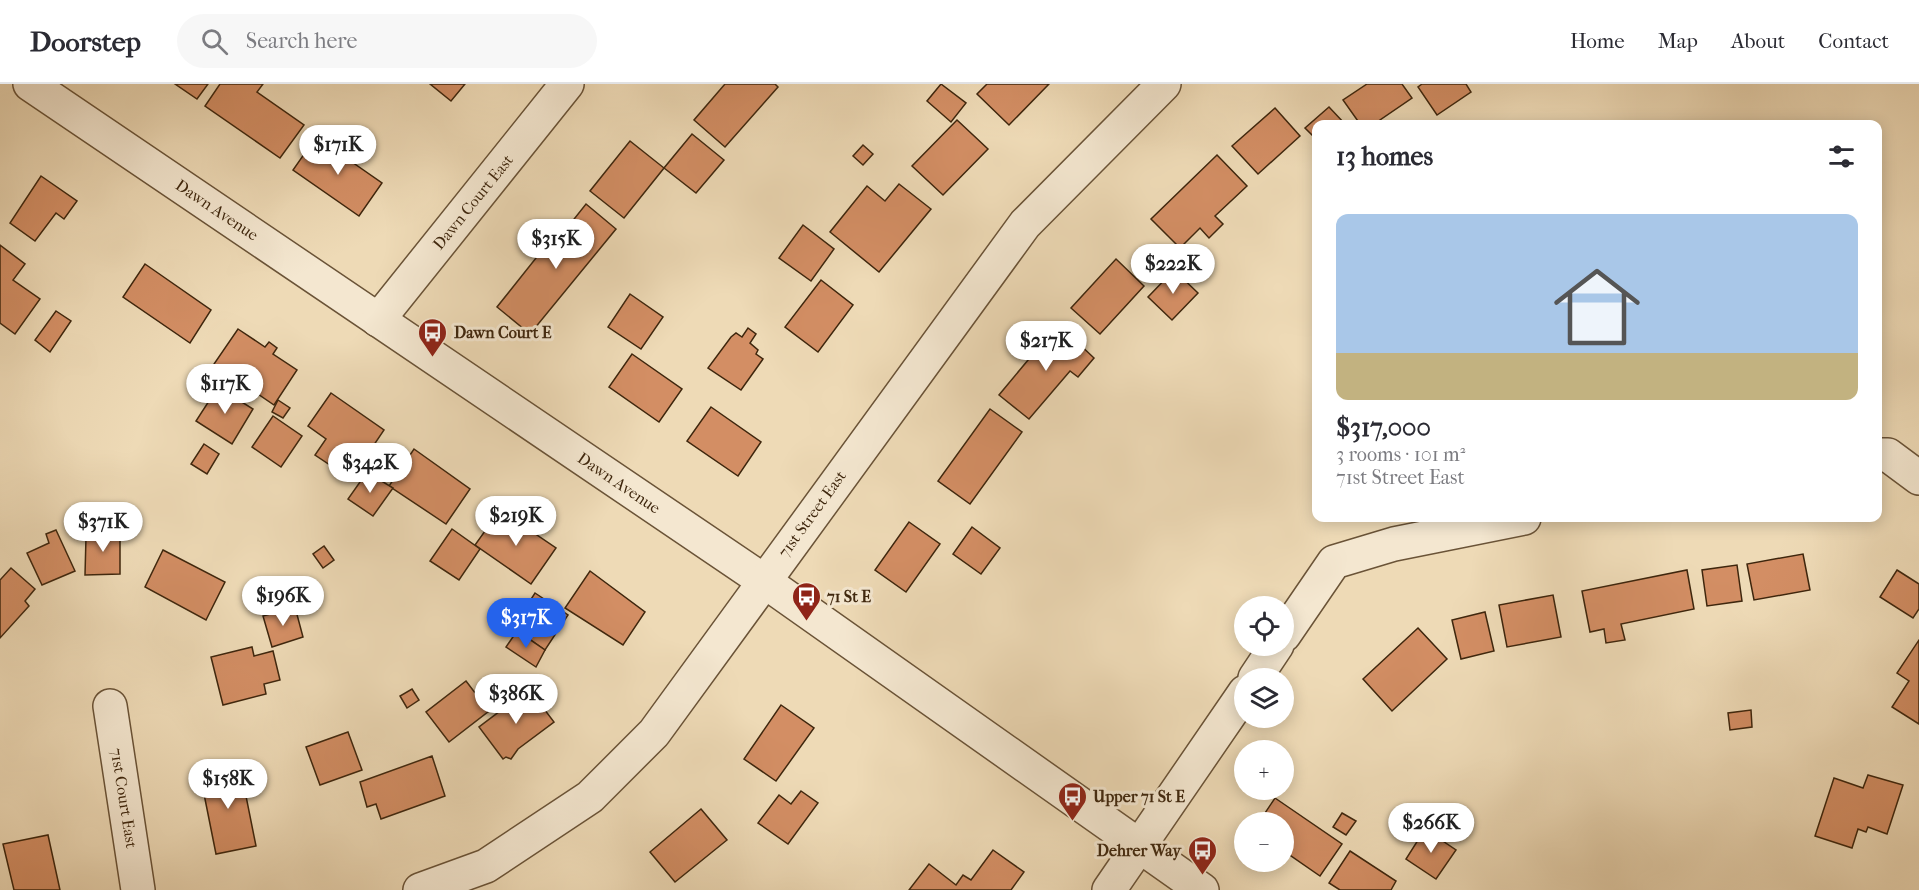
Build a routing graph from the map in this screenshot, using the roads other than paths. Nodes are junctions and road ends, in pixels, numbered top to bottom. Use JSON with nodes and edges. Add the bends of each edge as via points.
{"nodes":[{"id":1,"x":30,"y":84,"type":"edge"},
{"id":2,"x":567,"y":84,"type":"edge"},
{"id":3,"x":1164,"y":84,"type":"edge"},
{"id":4,"x":378,"y":320,"type":"junction"},
{"id":5,"x":1882,"y":455,"type":"edge"},
{"id":6,"x":1919,"y":478,"type":"edge"},
{"id":7,"x":1504,"y":522,"type":"edge"},
{"id":8,"x":764,"y":581,"type":"junction"},
{"id":9,"x":1294,"y":620,"type":"edge"},
{"id":10,"x":110,"y":706,"type":"dead end"},
{"id":11,"x":1234,"y":708,"type":"edge"},
{"id":12,"x":1140,"y":846,"type":"junction"},
{"id":13,"x":138,"y":890,"type":"edge"},
{"id":14,"x":420,"y":890,"type":"edge"},
{"id":15,"x":1109,"y":890,"type":"edge"},
{"id":16,"x":1202,"y":890,"type":"edge"}],
"edges":[{"from":1,"to":4,"type":"street","name":"Dawn Avenue"},
{"from":2,"to":4,"type":"street","name":"Dawn Court East"},
{"from":3,"to":8,"type":"street","name":"71st Street East","via":[[1025,224]]},
{"from":4,"to":8,"type":"street","name":"Dawn Avenue"},
{"from":5,"to":6,"type":"street","via":[[1888,454]]},
{"from":7,"to":9,"type":"street","via":[[1394,544],[1334,562]]},
{"from":8,"to":12,"type":"street","name":"Dawn Avenue"},
{"from":8,"to":14,"type":"street","name":"71st Street East","via":[[654,733],[590,797],[486,866]]},
{"from":10,"to":13,"type":"street","name":"71st Court East"},
{"from":11,"to":12,"type":"street"},
{"from":12,"to":15,"type":"street"},
{"from":12,"to":16,"type":"street","name":"Dawn Avenue"}]}
